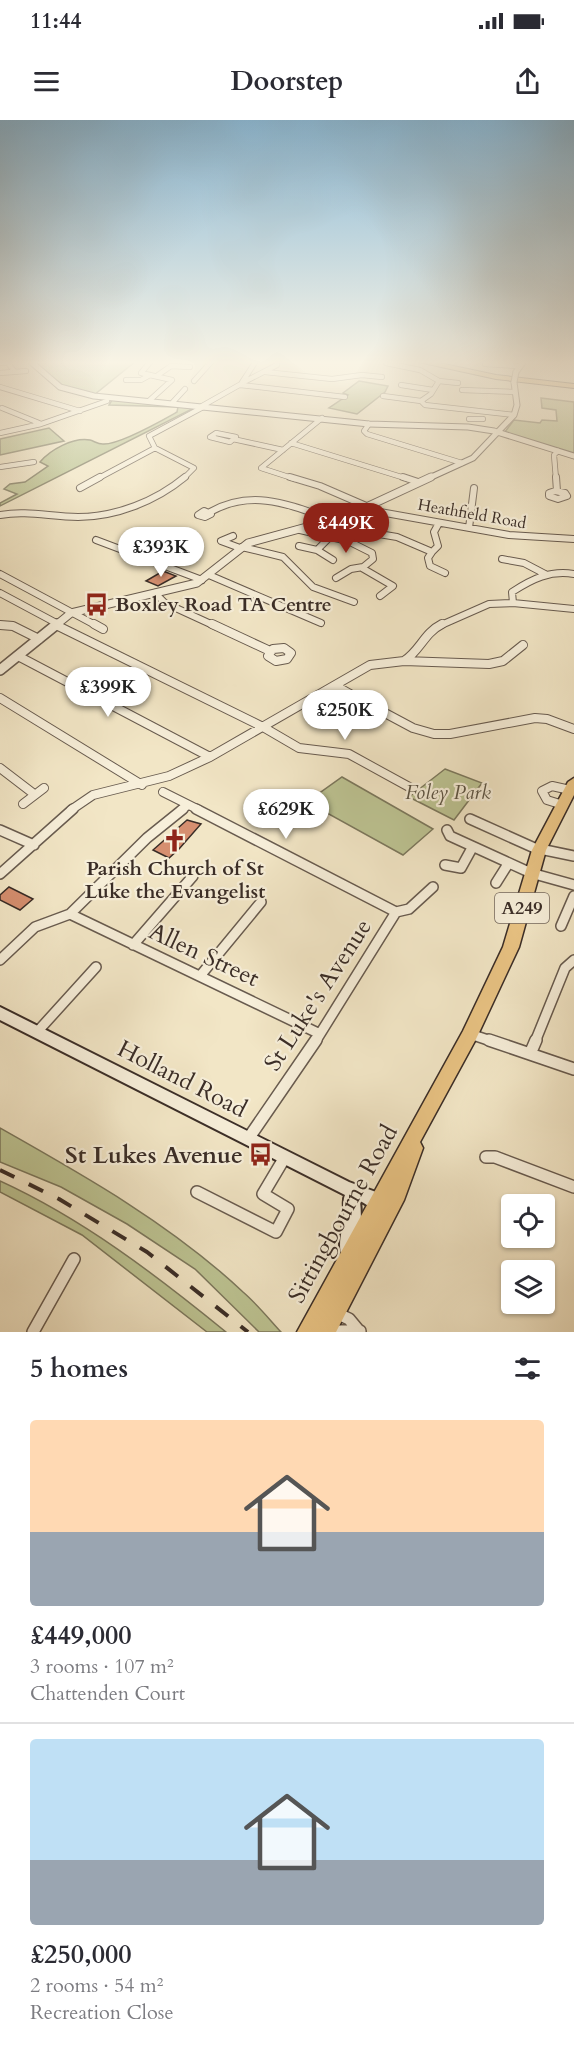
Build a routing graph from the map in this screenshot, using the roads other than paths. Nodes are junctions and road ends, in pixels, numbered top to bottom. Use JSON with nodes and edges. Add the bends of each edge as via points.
{"nodes":[{"id":1,"x":25,"y":418,"type":"edge"},
{"id":2,"x":39,"y":418,"type":"edge"},
{"id":3,"x":60,"y":418,"type":"edge"},
{"id":4,"x":183,"y":418,"type":"edge"},
{"id":5,"x":318,"y":418,"type":"edge"},
{"id":6,"x":322,"y":418,"type":"junction"},
{"id":7,"x":485,"y":418,"type":"edge"},
{"id":8,"x":512,"y":418,"type":"edge"},
{"id":9,"x":470,"y":419,"type":"dead end"},
{"id":10,"x":31,"y":420,"type":"junction"},
{"id":11,"x":41,"y":424,"type":"junction"},
{"id":12,"x":369,"y":424,"type":"junction"},
{"id":13,"x":0,"y":433,"type":"edge"},
{"id":14,"x":498,"y":433,"type":"junction"},
{"id":15,"x":233,"y":440,"type":"dead end"},
{"id":16,"x":291,"y":443,"type":"junction"},
{"id":17,"x":155,"y":448,"type":"junction"},
{"id":18,"x":283,"y":450,"type":"junction"},
{"id":19,"x":558,"y":451,"type":"junction"},
{"id":20,"x":574,"y":456,"type":"edge"},
{"id":21,"x":34,"y":462,"type":"dead end"},
{"id":22,"x":462,"y":463,"type":"junction"},
{"id":23,"x":0,"y":467,"type":"edge"},
{"id":24,"x":418,"y":482,"type":"junction"},
{"id":25,"x":80,"y":488,"type":"dead end"},
{"id":26,"x":474,"y":488,"type":"dead end"},
{"id":27,"x":557,"y":491,"type":"dead end"},
{"id":28,"x":366,"y":507,"type":"junction"},
{"id":29,"x":210,"y":512,"type":"dead end"},
{"id":30,"x":0,"y":515,"type":"edge"},
{"id":31,"x":333,"y":520,"type":"junction"},
{"id":32,"x":439,"y":523,"type":"junction"},
{"id":33,"x":372,"y":527,"type":"dead end"},
{"id":34,"x":469,"y":528,"type":"junction"},
{"id":35,"x":300,"y":530,"type":"junction"},
{"id":36,"x":233,"y":536,"type":"dead end"},
{"id":37,"x":330,"y":537,"type":"junction"},
{"id":38,"x":574,"y":539,"type":"edge"},
{"id":39,"x":96,"y":540,"type":"dead end"},
{"id":40,"x":368,"y":541,"type":"dead end"},
{"id":41,"x":357,"y":545,"type":"junction"},
{"id":42,"x":299,"y":546,"type":"dead end"},
{"id":43,"x":241,"y":548,"type":"junction"},
{"id":44,"x":317,"y":550,"type":"junction"},
{"id":45,"x":432,"y":552,"type":"junction"},
{"id":46,"x":502,"y":559,"type":"dead end"},
{"id":47,"x":333,"y":560,"type":"dead end"},
{"id":48,"x":363,"y":567,"type":"junction"},
{"id":49,"x":445,"y":573,"type":"dead end"},
{"id":50,"x":0,"y":574,"type":"edge"},
{"id":51,"x":545,"y":574,"type":"junction"},
{"id":52,"x":574,"y":574,"type":"edge"},
{"id":53,"x":206,"y":578,"type":"junction"},
{"id":54,"x":336,"y":578,"type":"dead end"},
{"id":55,"x":0,"y":593,"type":"edge"},
{"id":56,"x":155,"y":593,"type":"junction"},
{"id":57,"x":380,"y":596,"type":"dead end"},
{"id":58,"x":354,"y":602,"type":"dead end"},
{"id":59,"x":513,"y":603,"type":"junction"},
{"id":60,"x":574,"y":609,"type":"edge"},
{"id":61,"x":71,"y":614,"type":"junction"},
{"id":62,"x":321,"y":622,"type":"dead end"},
{"id":63,"x":57,"y":624,"type":"junction"},
{"id":64,"x":0,"y":625,"type":"edge"},
{"id":65,"x":103,"y":629,"type":"dead end"},
{"id":66,"x":39,"y":639,"type":"junction"},
{"id":67,"x":523,"y":645,"type":"dead end"},
{"id":68,"x":270,"y":651,"type":"dead end"},
{"id":69,"x":18,"y":656,"type":"junction"},
{"id":70,"x":404,"y":661,"type":"junction"},
{"id":71,"x":0,"y":670,"type":"edge"},
{"id":72,"x":336,"y":686,"type":"junction"},
{"id":73,"x":0,"y":698,"type":"edge"},
{"id":74,"x":312,"y":699,"type":"junction"},
{"id":75,"x":370,"y":705,"type":"junction"},
{"id":76,"x":255,"y":723,"type":"junction"},
{"id":77,"x":263,"y":727,"type":"junction"},
{"id":78,"x":574,"y":729,"type":"edge"},
{"id":79,"x":242,"y":737,"type":"junction"},
{"id":80,"x":210,"y":757,"type":"junction"},
{"id":81,"x":0,"y":768,"type":"edge"},
{"id":82,"x":142,"y":785,"type":"junction"},
{"id":83,"x":572,"y":786,"type":"edge"},
{"id":84,"x":44,"y":788,"type":"dead end"},
{"id":85,"x":411,"y":788,"type":"dead end"},
{"id":86,"x":163,"y":792,"type":"dead end"},
{"id":87,"x":34,"y":794,"type":"junction"},
{"id":88,"x":23,"y":804,"type":"dead end"},
{"id":89,"x":188,"y":805,"type":"junction"},
{"id":90,"x":563,"y":805,"type":"junction"},
{"id":91,"x":470,"y":819,"type":"dead end"},
{"id":92,"x":0,"y":830,"type":"edge"},
{"id":93,"x":447,"y":830,"type":"dead end"},
{"id":94,"x":34,"y":845,"type":"junction"},
{"id":95,"x":472,"y":848,"type":"junction"},
{"id":96,"x":539,"y":849,"type":"junction"},
{"id":97,"x":574,"y":856,"type":"edge"},
{"id":98,"x":508,"y":864,"type":"junction"},
{"id":99,"x":445,"y":865,"type":"dead end"},
{"id":100,"x":531,"y":873,"type":"junction"},
{"id":101,"x":0,"y":874,"type":"edge"},
{"id":102,"x":193,"y":876,"type":"dead end"},
{"id":103,"x":496,"y":883,"type":"dead end"},
{"id":104,"x":574,"y":885,"type":"edge"},
{"id":105,"x":433,"y":886,"type":"dead end"},
{"id":106,"x":574,"y":896,"type":"edge"},
{"id":107,"x":261,"y":902,"type":"dead end"},
{"id":108,"x":396,"y":912,"type":"junction"},
{"id":109,"x":70,"y":915,"type":"junction"},
{"id":110,"x":561,"y":927,"type":"dead end"},
{"id":111,"x":133,"y":945,"type":"junction"},
{"id":112,"x":0,"y":960,"type":"edge"},
{"id":113,"x":574,"y":960,"type":"edge"},
{"id":114,"x":96,"y":967,"type":"dead end"},
{"id":115,"x":200,"y":976,"type":"junction"},
{"id":116,"x":0,"y":1012,"type":"edge"},
{"id":117,"x":38,"y":1031,"type":"junction"},
{"id":118,"x":320,"y":1034,"type":"junction"},
{"id":119,"x":470,"y":1034,"type":"junction"},
{"id":120,"x":530,"y":1054,"type":"junction"},
{"id":121,"x":574,"y":1068,"type":"edge"},
{"id":122,"x":248,"y":1139,"type":"junction"},
{"id":123,"x":285,"y":1157,"type":"junction"},
{"id":124,"x":486,"y":1157,"type":"dead end"},
{"id":125,"x":574,"y":1187,"type":"edge"},
{"id":126,"x":197,"y":1192,"type":"dead end"},
{"id":127,"x":347,"y":1194,"type":"junction"},
{"id":128,"x":379,"y":1208,"type":"junction"},
{"id":129,"x":74,"y":1259,"type":"dead end"},
{"id":130,"x":346,"y":1260,"type":"junction"},
{"id":131,"x":322,"y":1325,"type":"edge"},
{"id":132,"x":33,"y":1332,"type":"edge"},
{"id":133,"x":360,"y":1332,"type":"edge"}],
"edges":[{"from":1,"to":10,"type":"street"},
{"from":2,"to":10,"type":"street"},
{"from":3,"to":11,"type":"street"},
{"from":4,"to":17,"type":"street","via":[[149,436]]},
{"from":5,"to":6,"type":"street"},
{"from":6,"to":12,"type":"street"},
{"from":6,"to":16,"type":"street"},
{"from":7,"to":9,"type":"street","via":[[484,421]]},
{"from":8,"to":14,"type":"street"},
{"from":10,"to":11,"type":"street"},
{"from":11,"to":13,"type":"street"},
{"from":12,"to":14,"type":"street","via":[[462,426]]},
{"from":12,"to":22,"type":"street","via":[[364,431],[367,434]]},
{"from":14,"to":19,"type":"street"},
{"from":14,"to":22,"type":"street","via":[[479,454]]},
{"from":15,"to":18,"type":"street"},
{"from":16,"to":18,"type":"street"},
{"from":16,"to":24,"type":"street"},
{"from":17,"to":25,"type":"street"},
{"from":17,"to":30,"type":"street","via":[[194,468],[146,501],[92,516],[30,511]]},
{"from":18,"to":28,"type":"street","name":"Heathfield Road","via":[[261,468],[320,486]]},
{"from":19,"to":20,"type":"street"},
{"from":19,"to":27,"type":"street","via":[[554,455]]},
{"from":21,"to":23,"type":"street"},
{"from":22,"to":24,"type":"street"},
{"from":24,"to":28,"type":"street"},
{"from":26,"to":34,"type":"street"},
{"from":28,"to":31,"type":"street"},
{"from":28,"to":32,"type":"street","name":"Heathfield Road"},
{"from":29,"to":31,"type":"street","via":[[245,499]]},
{"from":31,"to":35,"type":"street"},
{"from":32,"to":34,"type":"street","name":"Heathfield Road"},
{"from":32,"to":45,"type":"street","via":[[434,532],[438,546]]},
{"from":33,"to":45,"type":"street","via":[[373,533],[397,537]]},
{"from":34,"to":38,"type":"street","name":"Heathfield Road"},
{"from":35,"to":37,"type":"street"},
{"from":35,"to":43,"type":"street"},
{"from":36,"to":43,"type":"street","via":[[221,541]]},
{"from":37,"to":41,"type":"street"},
{"from":37,"to":44,"type":"street"},
{"from":39,"to":53,"type":"street"},
{"from":40,"to":41,"type":"street"},
{"from":41,"to":48,"type":"street","via":[[372,553],[373,559]]},
{"from":42,"to":44,"type":"street"},
{"from":43,"to":53,"type":"street"},
{"from":43,"to":58,"type":"street","via":[[280,555],[314,588]]},
{"from":44,"to":47,"type":"street"},
{"from":45,"to":49,"type":"street","via":[[428,558],[430,566]]},
{"from":46,"to":51,"type":"street","via":[[524,563]]},
{"from":48,"to":54,"type":"street","via":[[351,568]]},
{"from":48,"to":57,"type":"street","via":[[393,586]]},
{"from":50,"to":61,"type":"street"},
{"from":51,"to":52,"type":"street"},
{"from":51,"to":59,"type":"street","via":[[512,592]]},
{"from":53,"to":56,"type":"street","via":[[176,590]]},
{"from":53,"to":62,"type":"street"},
{"from":55,"to":63,"type":"street"},
{"from":56,"to":61,"type":"street"},
{"from":56,"to":68,"type":"street","via":[[165,603]]},
{"from":59,"to":60,"type":"street"},
{"from":59,"to":70,"type":"street","via":[[477,607],[431,630],[418,650]]},
{"from":61,"to":63,"type":"street"},
{"from":61,"to":65,"type":"street"},
{"from":63,"to":66,"type":"street"},
{"from":63,"to":76,"type":"street"},
{"from":64,"to":66,"type":"street"},
{"from":66,"to":69,"type":"street"},
{"from":67,"to":70,"type":"street","via":[[503,661],[489,664]]},
{"from":69,"to":71,"type":"street"},
{"from":69,"to":80,"type":"street"},
{"from":70,"to":72,"type":"street","via":[[370,665]]},
{"from":72,"to":74,"type":"street"},
{"from":72,"to":75,"type":"street"},
{"from":73,"to":82,"type":"street"},
{"from":74,"to":75,"type":"street"},
{"from":74,"to":77,"type":"street"},
{"from":75,"to":78,"type":"street","via":[[413,728],[434,734],[535,718]]},
{"from":76,"to":77,"type":"street"},
{"from":76,"to":79,"type":"street"},
{"from":77,"to":79,"type":"street"},
{"from":77,"to":85,"type":"street","via":[[299,748],[349,754]]},
{"from":79,"to":80,"type":"street"},
{"from":80,"to":82,"type":"street"},
{"from":81,"to":87,"type":"street"},
{"from":82,"to":94,"type":"street","via":[[93,795]]},
{"from":83,"to":90,"type":"highway","name":"Sittingbourne Road","number":"A249"},
{"from":83,"to":90,"type":"street","via":[[546,787],[542,791],[547,800]]},
{"from":84,"to":87,"type":"street"},
{"from":86,"to":89,"type":"street"},
{"from":87,"to":88,"type":"street"},
{"from":89,"to":108,"type":"street"},
{"from":89,"to":109,"type":"street","via":[[147,838]]},
{"from":90,"to":96,"type":"highway","name":"Sittingbourne Road","number":"A249"},
{"from":91,"to":96,"type":"street"},
{"from":92,"to":94,"type":"street"},
{"from":93,"to":95,"type":"street","via":[[450,836]]},
{"from":94,"to":101,"type":"street"},
{"from":95,"to":98,"type":"street"},
{"from":95,"to":99,"type":"street","via":[[461,868]]},
{"from":96,"to":97,"type":"street"},
{"from":96,"to":100,"type":"highway","name":"Sittingbourne Road","number":"A249"},
{"from":98,"to":100,"type":"street"},
{"from":98,"to":103,"type":"street"},
{"from":100,"to":104,"type":"street"},
{"from":100,"to":119,"type":"highway","name":"Sittingbourne Road","number":"A249","via":[[511,947]]},
{"from":102,"to":111,"type":"street"},
{"from":105,"to":108,"type":"street","name":"St Luke's Avenue","via":[[409,909]]},
{"from":106,"to":110,"type":"street"},
{"from":107,"to":115,"type":"street"},
{"from":108,"to":118,"type":"street","name":"St Luke's Avenue"},
{"from":109,"to":111,"type":"street","name":"Allen Street"},
{"from":109,"to":112,"type":"street","via":[[34,927]]},
{"from":111,"to":115,"type":"street","name":"Allen Street"},
{"from":113,"to":120,"type":"street","via":[[565,968]]},
{"from":114,"to":117,"type":"street"},
{"from":115,"to":118,"type":"street","name":"Allen Street"},
{"from":116,"to":117,"type":"main road","name":"Holland Road"},
{"from":117,"to":122,"type":"main road","name":"Holland Road"},
{"from":118,"to":122,"type":"street","name":"St Luke's Avenue"},
{"from":119,"to":120,"type":"street"},
{"from":119,"to":128,"type":"highway","name":"Sittingbourne Road","number":"A249","via":[[423,1121],[397,1194]]},
{"from":120,"to":121,"type":"street"},
{"from":122,"to":123,"type":"main road","name":"Holland Road"},
{"from":123,"to":126,"type":"street","via":[[262,1194],[288,1209],[276,1232]]},
{"from":123,"to":127,"type":"main road","name":"Holland Road"},
{"from":124,"to":125,"type":"street"},
{"from":127,"to":128,"type":"main road","name":"Holland Road"},
{"from":127,"to":130,"type":"main road","via":[[352,1215]]},
{"from":128,"to":130,"type":"highway","name":"Sittingbourne Road","number":"A249"},
{"from":128,"to":131,"type":"highway","name":"Sittingbourne Road","number":"A249"},
{"from":129,"to":132,"type":"street"},
{"from":130,"to":131,"type":"highway","name":"Sittingbourne Road","number":"A249"},
{"from":131,"to":133,"type":"street"},
{"from":131,"to":133,"type":"street","via":[[350,1319]]}]}
